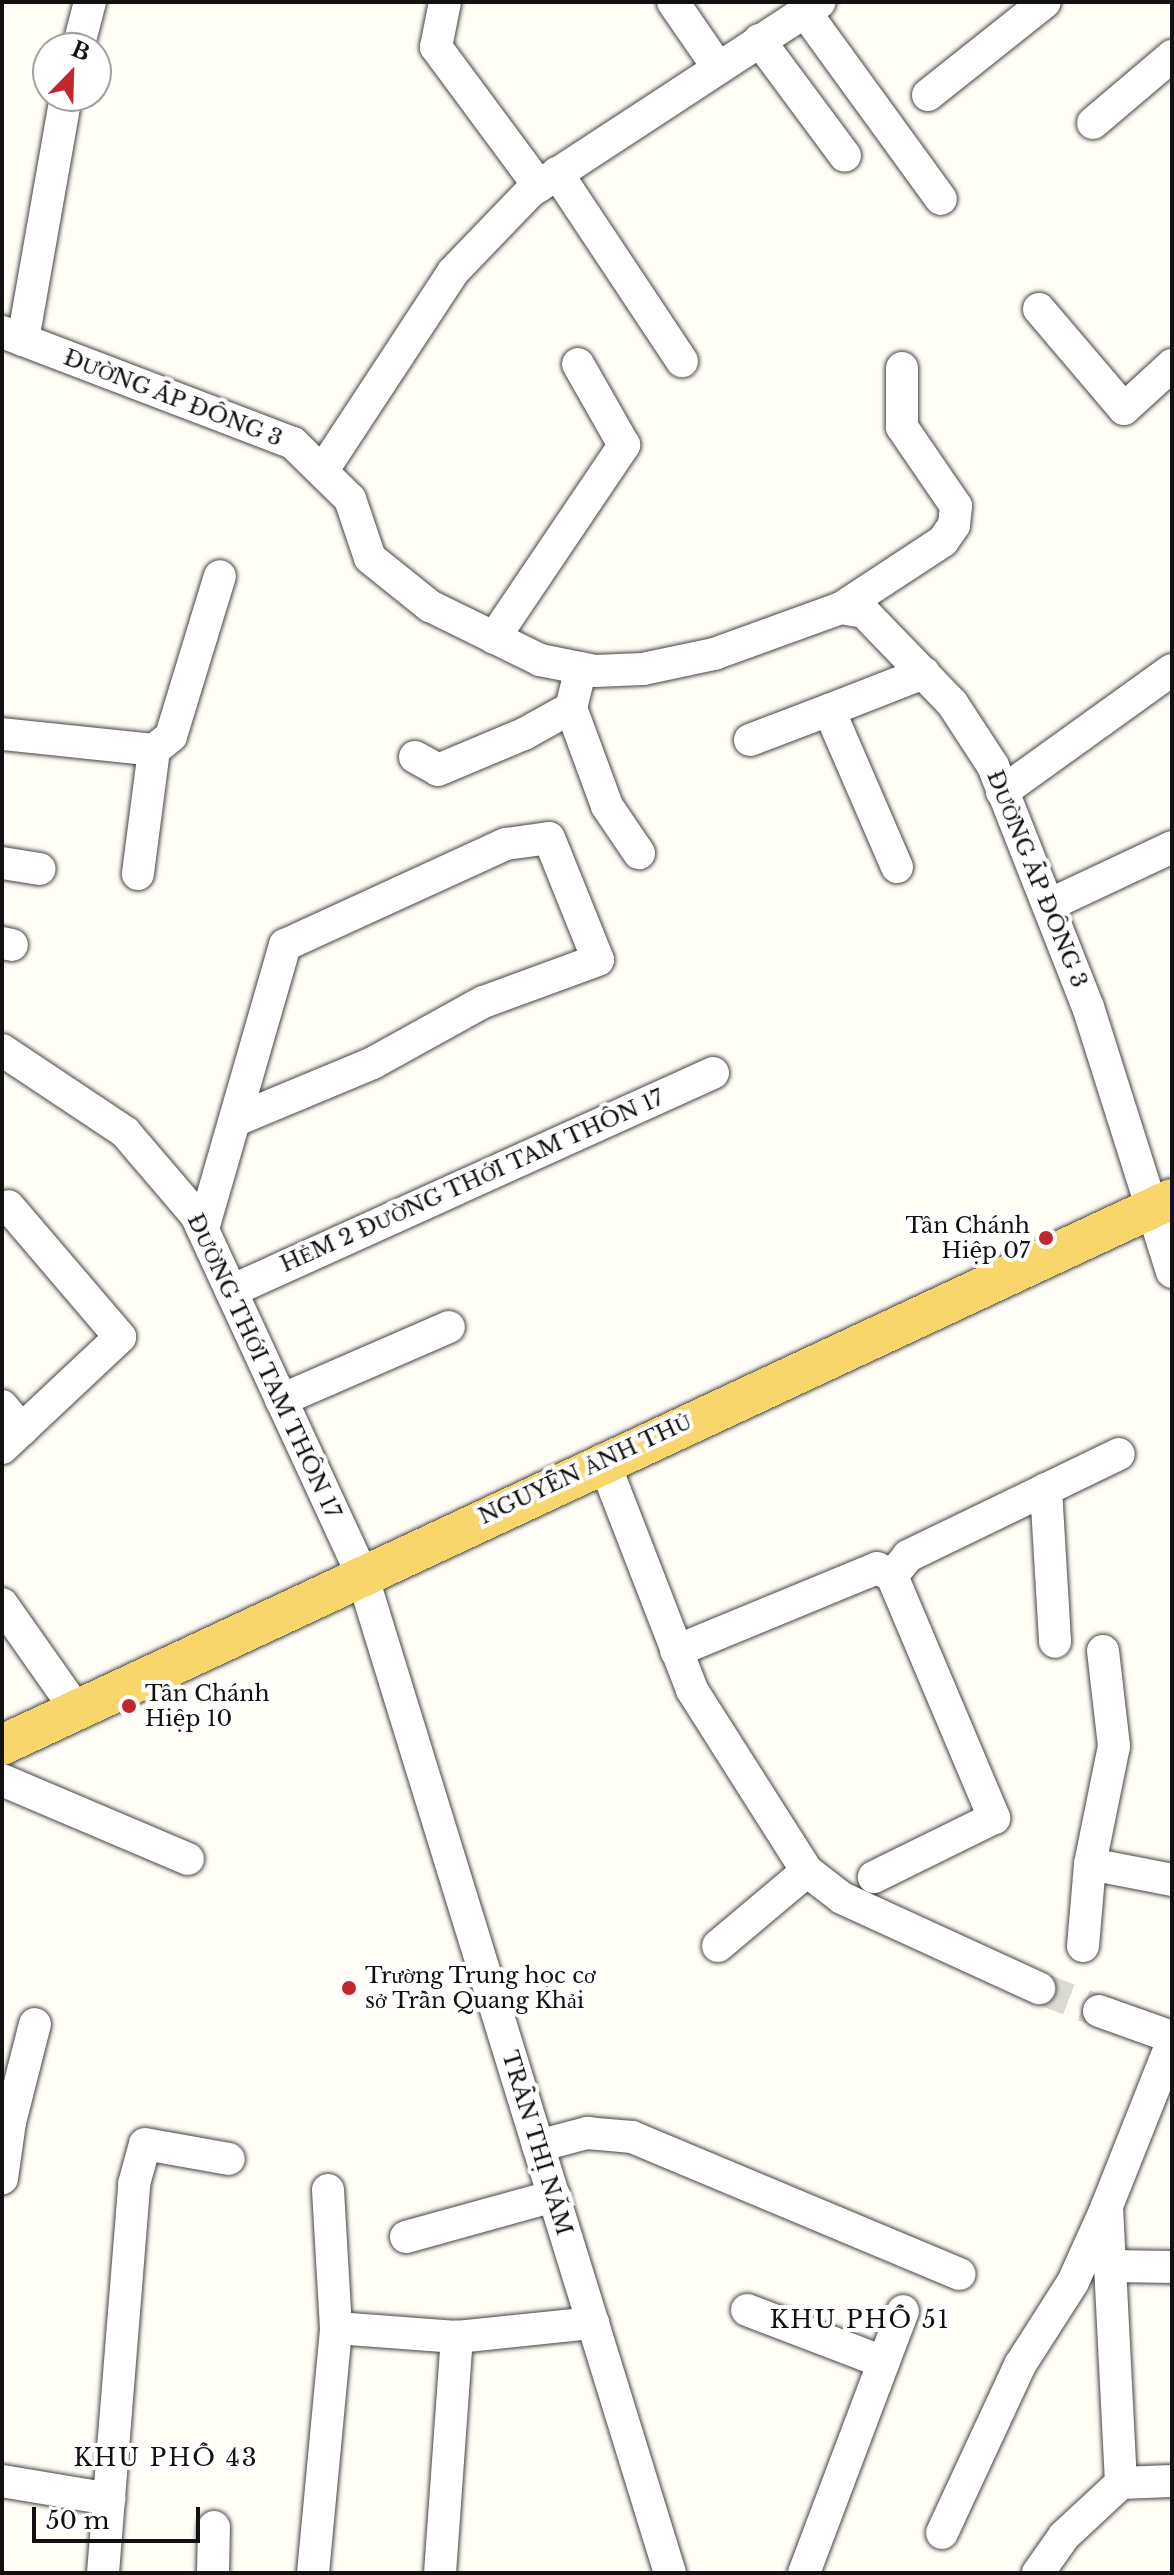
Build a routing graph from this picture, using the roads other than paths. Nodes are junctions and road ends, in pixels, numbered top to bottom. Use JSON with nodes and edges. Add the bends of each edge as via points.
{"nodes":[{"id":1,"x":90,"y":2,"type":"edge"},
{"id":2,"x":445,"y":2,"type":"edge"},
{"id":3,"x":673,"y":2,"type":"edge"},
{"id":4,"x":1045,"y":2,"type":"edge"},
{"id":5,"x":813,"y":7,"type":"edge"},
{"id":6,"x":82,"y":32,"type":"edge"},
{"id":7,"x":759,"y":40,"type":"junction"},
{"id":8,"x":1172,"y":56,"type":"edge"},
{"id":9,"x":717,"y":66,"type":"junction"},
{"id":10,"x":928,"y":95,"type":"dead end"},
{"id":11,"x":62,"y":112,"type":"edge"},
{"id":12,"x":1093,"y":123,"type":"dead end"},
{"id":13,"x":845,"y":156,"type":"dead end"},
{"id":14,"x":548,"y":179,"type":"junction"},
{"id":15,"x":941,"y":199,"type":"dead end"},
{"id":16,"x":1039,"y":309,"type":"dead end"},
{"id":17,"x":13,"y":336,"type":"edge"},
{"id":18,"x":682,"y":361,"type":"dead end"},
{"id":19,"x":578,"y":364,"type":"dead end"},
{"id":20,"x":1171,"y":367,"type":"edge"},
{"id":21,"x":902,"y":368,"type":"dead end"},
{"id":22,"x":325,"y":467,"type":"junction"},
{"id":23,"x":220,"y":576,"type":"dead end"},
{"id":24,"x":841,"y":608,"type":"junction"},
{"id":25,"x":494,"y":638,"type":"junction"},
{"id":26,"x":581,"y":668,"type":"junction"},
{"id":27,"x":1172,"y":670,"type":"edge"},
{"id":28,"x":924,"y":673,"type":"junction"},
{"id":29,"x":571,"y":708,"type":"junction"},
{"id":30,"x":829,"y":710,"type":"junction"},
{"id":31,"x":2,"y":734,"type":"edge"},
{"id":32,"x":750,"y":740,"type":"dead end"},
{"id":33,"x":154,"y":750,"type":"junction"},
{"id":34,"x":415,"y":757,"type":"dead end"},
{"id":35,"x":1002,"y":792,"type":"junction"},
{"id":36,"x":1172,"y":847,"type":"edge"},
{"id":37,"x":639,"y":853,"type":"dead end"},
{"id":38,"x":2,"y":863,"type":"edge"},
{"id":39,"x":897,"y":867,"type":"dead end"},
{"id":40,"x":40,"y":869,"type":"dead end"},
{"id":41,"x":138,"y":874,"type":"dead end"},
{"id":42,"x":1051,"y":904,"type":"junction"},
{"id":43,"x":2,"y":1050,"type":"edge"},
{"id":44,"x":713,"y":1073,"type":"dead end"},
{"id":45,"x":236,"y":1120,"type":"junction"},
{"id":46,"x":1163,"y":1204,"type":"edge"},
{"id":47,"x":8,"y":1206,"type":"dead end"},
{"id":48,"x":203,"y":1229,"type":"junction"},
{"id":49,"x":1172,"y":1272,"type":"edge"},
{"id":50,"x":231,"y":1291,"type":"junction"},
{"id":51,"x":449,"y":1327,"type":"dead end"},
{"id":52,"x":281,"y":1400,"type":"junction"},
{"id":53,"x":9,"y":1428,"type":"edge"},
{"id":54,"x":1119,"y":1454,"type":"dead end"},
{"id":55,"x":603,"y":1460,"type":"junction"},
{"id":56,"x":1046,"y":1489,"type":"junction"},
{"id":57,"x":362,"y":1575,"type":"junction"},
{"id":58,"x":892,"y":1576,"type":"junction"},
{"id":59,"x":2,"y":1604,"type":"edge"},
{"id":60,"x":1055,"y":1642,"type":"dead end"},
{"id":61,"x":676,"y":1651,"type":"junction"},
{"id":62,"x":1103,"y":1651,"type":"dead end"},
{"id":63,"x":75,"y":1708,"type":"junction"},
{"id":64,"x":2,"y":1745,"type":"edge"},
{"id":65,"x":2,"y":1780,"type":"edge"},
{"id":66,"x":188,"y":1859,"type":"dead end"},
{"id":67,"x":1090,"y":1864,"type":"junction"},
{"id":68,"x":807,"y":1871,"type":"junction"},
{"id":69,"x":874,"y":1877,"type":"dead end"},
{"id":70,"x":1172,"y":1880,"type":"edge"},
{"id":71,"x":718,"y":1946,"type":"dead end"},
{"id":72,"x":1083,"y":1946,"type":"dead end"},
{"id":73,"x":1039,"y":1988,"type":"tunnel mouth"},
{"id":74,"x":1099,"y":2011,"type":"tunnel mouth"},
{"id":75,"x":35,"y":2024,"type":"dead end"},
{"id":76,"x":1172,"y":2040,"type":"edge"},
{"id":77,"x":6,"y":2120,"type":"edge"},
{"id":78,"x":538,"y":2146,"type":"junction"},
{"id":79,"x":229,"y":2159,"type":"dead end"},
{"id":80,"x":2,"y":2178,"type":"edge"},
{"id":81,"x":328,"y":2190,"type":"dead end"},
{"id":82,"x":554,"y":2196,"type":"junction"},
{"id":83,"x":1107,"y":2206,"type":"junction"},
{"id":84,"x":406,"y":2237,"type":"dead end"},
{"id":85,"x":1112,"y":2266,"type":"junction"},
{"id":86,"x":1172,"y":2267,"type":"edge"},
{"id":87,"x":960,"y":2274,"type":"dead end"},
{"id":88,"x":747,"y":2310,"type":"dead end"},
{"id":89,"x":903,"y":2311,"type":"dead end"},
{"id":90,"x":593,"y":2323,"type":"junction"},
{"id":91,"x":336,"y":2328,"type":"junction"},
{"id":92,"x":457,"y":2337,"type":"junction"},
{"id":93,"x":883,"y":2362,"type":"junction"},
{"id":94,"x":2,"y":2481,"type":"edge"},
{"id":95,"x":1172,"y":2481,"type":"edge"},
{"id":96,"x":1121,"y":2483,"type":"junction"},
{"id":97,"x":109,"y":2499,"type":"junction"},
{"id":98,"x":214,"y":2527,"type":"dead end"},
{"id":99,"x":942,"y":2533,"type":"dead end"},
{"id":100,"x":103,"y":2573,"type":"edge"},
{"id":101,"x":213,"y":2573,"type":"edge"},
{"id":102,"x":313,"y":2573,"type":"edge"},
{"id":103,"x":440,"y":2573,"type":"edge"},
{"id":104,"x":670,"y":2573,"type":"edge"},
{"id":105,"x":804,"y":2573,"type":"edge"},
{"id":106,"x":1038,"y":2573,"type":"edge"}],
"edges":[{"from":1,"to":6,"type":"street"},
{"from":2,"to":14,"type":"street","via":[[436,47]]},
{"from":3,"to":9,"type":"street"},
{"from":4,"to":10,"type":"street"},
{"from":5,"to":7,"type":"street"},
{"from":5,"to":15,"type":"street"},
{"from":7,"to":9,"type":"street"},
{"from":7,"to":13,"type":"street"},
{"from":8,"to":12,"type":"street"},
{"from":9,"to":14,"type":"street"},
{"from":11,"to":17,"type":"street"},
{"from":14,"to":18,"type":"street"},
{"from":14,"to":22,"type":"street","via":[[453,272]]},
{"from":16,"to":20,"type":"street","via":[[1124,409]]},
{"from":17,"to":22,"type":"street","name":"ĐƯỜNG ẤP ĐÔNG 3","via":[[293,443]]},
{"from":19,"to":25,"type":"street","via":[[624,445]]},
{"from":21,"to":24,"type":"street","via":[[902,427],[956,506],[954,525],[943,541]]},
{"from":22,"to":25,"type":"street","name":"ĐƯỜNG ẤP ĐÔNG 3","via":[[350,499],[370,558],[430,606]]},
{"from":23,"to":33,"type":"street","via":[[171,736]]},
{"from":24,"to":26,"type":"street","name":"ĐƯỜNG ẤP ĐÔNG 3","via":[[714,654],[643,669]]},
{"from":24,"to":28,"type":"street","name":"ĐƯỜNG ẤP ĐÔNG 3","via":[[864,612]]},
{"from":25,"to":26,"type":"street","name":"ĐƯỜNG ẤP ĐÔNG 3","via":[[540,660]]},
{"from":26,"to":29,"type":"street"},
{"from":27,"to":35,"type":"street"},
{"from":28,"to":30,"type":"street"},
{"from":28,"to":35,"type":"street","name":"ĐƯỜNG ẤP ĐÔNG 3","via":[[952,703]]},
{"from":29,"to":34,"type":"street","via":[[438,770]]},
{"from":29,"to":37,"type":"street","via":[[607,806]]},
{"from":30,"to":32,"type":"street"},
{"from":30,"to":39,"type":"street"},
{"from":31,"to":33,"type":"street"},
{"from":33,"to":41,"type":"street"},
{"from":35,"to":42,"type":"street","name":"ĐƯỜNG ẤP ĐÔNG 3"},
{"from":36,"to":42,"type":"street"},
{"from":38,"to":40,"type":"street"},
{"from":42,"to":46,"type":"street","name":"ĐƯỜNG ẤP ĐÔNG 3"},
{"from":43,"to":48,"type":"street","name":"ĐƯỜNG THỚI TAM THÔN 17","via":[[125,1132]]},
{"from":44,"to":50,"type":"street","name":"HẺM 2 ĐƯỜNG THỚI TAM THÔN 17"},
{"from":45,"to":45,"type":"street","via":[[285,945],[506,844],[549,838],[598,960],[483,1002],[373,1063]]},
{"from":45,"to":48,"type":"street"},
{"from":46,"to":49,"type":"street","name":"ĐƯỜNG ẤP ĐÔNG 3"},
{"from":46,"to":55,"type":"main road","name":"NGUYỄN ẢNH THỦ"},
{"from":47,"to":53,"type":"street","via":[[120,1337]]},
{"from":48,"to":50,"type":"street","name":"ĐƯỜNG THỚI TAM THÔN 17"},
{"from":50,"to":52,"type":"street","name":"ĐƯỜNG THỚI TAM THÔN 17"},
{"from":51,"to":52,"type":"street"},
{"from":52,"to":57,"type":"street","name":"ĐƯỜNG THỚI TAM THÔN 17"},
{"from":54,"to":56,"type":"street"},
{"from":55,"to":57,"type":"main road","name":"NGUYỄN ẢNH THỦ"},
{"from":55,"to":61,"type":"street"},
{"from":56,"to":58,"type":"street","via":[[908,1556]]},
{"from":56,"to":60,"type":"street"},
{"from":57,"to":63,"type":"main road","name":"NGUYỄN ẢNH THỦ"},
{"from":57,"to":78,"type":"street","name":"TRẦN THỊ NĂM"},
{"from":58,"to":61,"type":"street","via":[[877,1568]]},
{"from":58,"to":69,"type":"street","via":[[994,1818]]},
{"from":59,"to":63,"type":"street"},
{"from":61,"to":68,"type":"street","via":[[734,1766]]},
{"from":62,"to":67,"type":"street","via":[[1114,1746]]},
{"from":63,"to":64,"type":"main road","name":"NGUYỄN ẢNH THỦ"},
{"from":65,"to":66,"type":"street"},
{"from":67,"to":70,"type":"street"},
{"from":67,"to":72,"type":"street"},
{"from":68,"to":71,"type":"street"},
{"from":68,"to":73,"type":"street","via":[[842,1898]]},
{"from":74,"to":76,"type":"street"},
{"from":75,"to":77,"type":"street"},
{"from":76,"to":83,"type":"street"},
{"from":77,"to":80,"type":"street"},
{"from":78,"to":82,"type":"street","name":"TRẦN THỊ NĂM"},
{"from":78,"to":87,"type":"street","via":[[587,2133],[632,2137]]},
{"from":79,"to":97,"type":"street","via":[[145,2144],[134,2184]]},
{"from":81,"to":91,"type":"street"},
{"from":82,"to":84,"type":"street"},
{"from":82,"to":90,"type":"street","name":"TRẦN THỊ NĂM"},
{"from":83,"to":85,"type":"street"},
{"from":83,"to":99,"type":"street","via":[[1073,2282],[1020,2365]]},
{"from":85,"to":86,"type":"street"},
{"from":85,"to":96,"type":"street"},
{"from":88,"to":93,"type":"street"},
{"from":89,"to":93,"type":"street"},
{"from":90,"to":92,"type":"street"},
{"from":90,"to":104,"type":"street","name":"TRẦN THỊ NĂM"},
{"from":91,"to":92,"type":"street"},
{"from":91,"to":102,"type":"street"},
{"from":92,"to":103,"type":"street"},
{"from":93,"to":105,"type":"street"},
{"from":94,"to":97,"type":"street"},
{"from":95,"to":96,"type":"street"},
{"from":96,"to":106,"type":"street","via":[[1064,2536]]},
{"from":97,"to":100,"type":"street"},
{"from":98,"to":101,"type":"street"}]}
